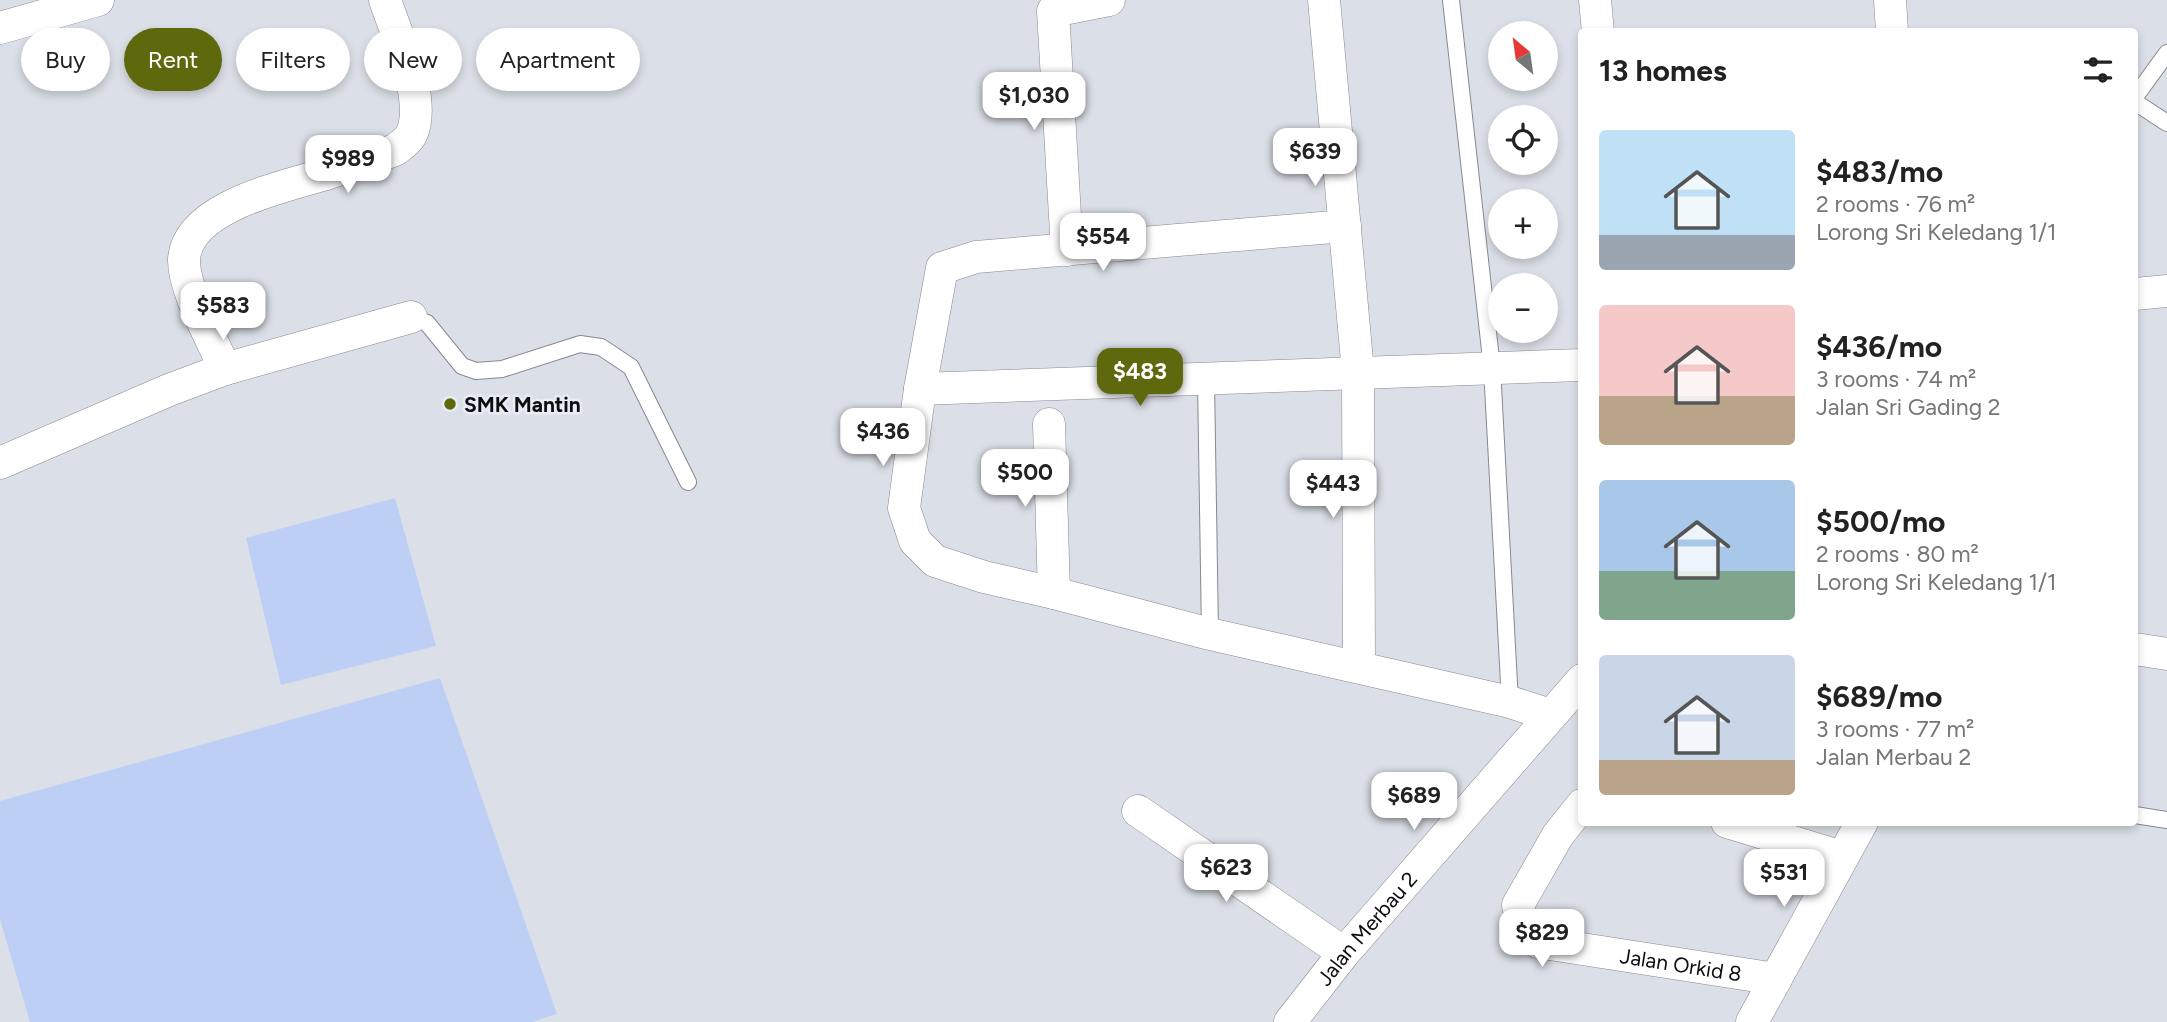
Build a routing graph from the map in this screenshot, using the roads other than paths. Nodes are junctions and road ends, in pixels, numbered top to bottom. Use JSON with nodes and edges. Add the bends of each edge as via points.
{"nodes":[{"id":1,"x":385,"y":0,"type":"edge"},
{"id":2,"x":1109,"y":0,"type":"edge"},
{"id":3,"x":1324,"y":0,"type":"edge"},
{"id":4,"x":1451,"y":0,"type":"edge"},
{"id":5,"x":1595,"y":0,"type":"edge"},
{"id":6,"x":1890,"y":0,"type":"edge"},
{"id":7,"x":87,"y":2,"type":"edge"},
{"id":8,"x":0,"y":28,"type":"edge"},
{"id":9,"x":1598,"y":28,"type":"edge"},
{"id":10,"x":1892,"y":28,"type":"edge"},
{"id":11,"x":2167,"y":54,"type":"edge"},
{"id":12,"x":2138,"y":95,"type":"edge"},
{"id":13,"x":2138,"y":101,"type":"edge"},
{"id":14,"x":2167,"y":123,"type":"edge"},
{"id":15,"x":1345,"y":226,"type":"junction"},
{"id":16,"x":1067,"y":250,"type":"junction"},
{"id":17,"x":2167,"y":291,"type":"edge"},
{"id":18,"x":2138,"y":294,"type":"edge"},
{"id":19,"x":411,"y":317,"type":"joint"},
{"id":20,"x":1578,"y":365,"type":"edge"},
{"id":21,"x":1492,"y":368,"type":"junction"},
{"id":22,"x":225,"y":369,"type":"junction"},
{"id":23,"x":1358,"y":372,"type":"junction"},
{"id":24,"x":1206,"y":380,"type":"junction"},
{"id":25,"x":920,"y":389,"type":"junction"},
{"id":26,"x":1049,"y":424,"type":"dead end"},
{"id":27,"x":0,"y":463,"type":"edge"},
{"id":28,"x":688,"y":482,"type":"dead end"},
{"id":29,"x":1054,"y":593,"type":"junction"},
{"id":30,"x":1210,"y":634,"type":"junction"},
{"id":31,"x":1359,"y":667,"type":"junction"},
{"id":32,"x":1578,"y":684,"type":"edge"},
{"id":33,"x":1510,"y":702,"type":"junction"},
{"id":34,"x":1550,"y":715,"type":"junction"},
{"id":35,"x":1578,"y":810,"type":"edge"},
{"id":36,"x":1138,"y":811,"type":"dead end"},
{"id":37,"x":2138,"y":815,"type":"edge"},
{"id":38,"x":2167,"y":820,"type":"edge"},
{"id":39,"x":1740,"y":826,"type":"edge"},
{"id":40,"x":1860,"y":826,"type":"edge"},
{"id":41,"x":1842,"y":857,"type":"junction"},
{"id":42,"x":1344,"y":953,"type":"junction"},
{"id":43,"x":1776,"y":979,"type":"junction"},
{"id":44,"x":1290,"y":1022,"type":"edge"},
{"id":45,"x":1752,"y":1022,"type":"edge"}],
"edges":[{"from":1,"to":22,"type":"street","via":[[413,87],[416,117],[411,137],[395,150],[242,200],[204,223],[191,237],[184,257],[186,276]]},
{"from":2,"to":16,"type":"street","via":[[1053,11]]},
{"from":3,"to":15,"type":"street"},
{"from":4,"to":21,"type":"lane"},
{"from":5,"to":9,"type":"street"},
{"from":6,"to":10,"type":"street"},
{"from":7,"to":8,"type":"street"},
{"from":11,"to":12,"type":"lane"},
{"from":13,"to":14,"type":"lane"},
{"from":15,"to":16,"type":"street"},
{"from":15,"to":23,"type":"street"},
{"from":16,"to":25,"type":"street","via":[[976,257],[942,268]]},
{"from":17,"to":18,"type":"street"},
{"from":19,"to":22,"type":"street"},
{"from":19,"to":28,"type":"lane","via":[[427,323],[462,366],[476,371],[502,369],[580,344],[601,347],[631,367]]},
{"from":20,"to":21,"type":"street"},
{"from":21,"to":23,"type":"street"},
{"from":21,"to":33,"type":"lane"},
{"from":22,"to":27,"type":"street"},
{"from":23,"to":24,"type":"street"},
{"from":23,"to":31,"type":"street"},
{"from":24,"to":25,"type":"street"},
{"from":24,"to":30,"type":"lane"},
{"from":25,"to":29,"type":"street","via":[[904,508],[915,541],[935,561]]},
{"from":26,"to":29,"type":"street"},
{"from":29,"to":30,"type":"street"},
{"from":30,"to":31,"type":"street"},
{"from":31,"to":33,"type":"street"},
{"from":32,"to":34,"type":"street","name":"Jalan Merbau 2"},
{"from":33,"to":34,"type":"street"},
{"from":34,"to":42,"type":"street","name":"Jalan Merbau 2"},
{"from":35,"to":43,"type":"street","name":"Jalan Orkid 8","via":[[1558,835],[1518,905],[1524,930],[1537,942]]},
{"from":36,"to":42,"type":"street"},
{"from":37,"to":38,"type":"lane"},
{"from":39,"to":41,"type":"street"},
{"from":40,"to":41,"type":"street"},
{"from":41,"to":43,"type":"street"},
{"from":42,"to":44,"type":"street","name":"Jalan Merbau 2"},
{"from":43,"to":45,"type":"street"}]}
